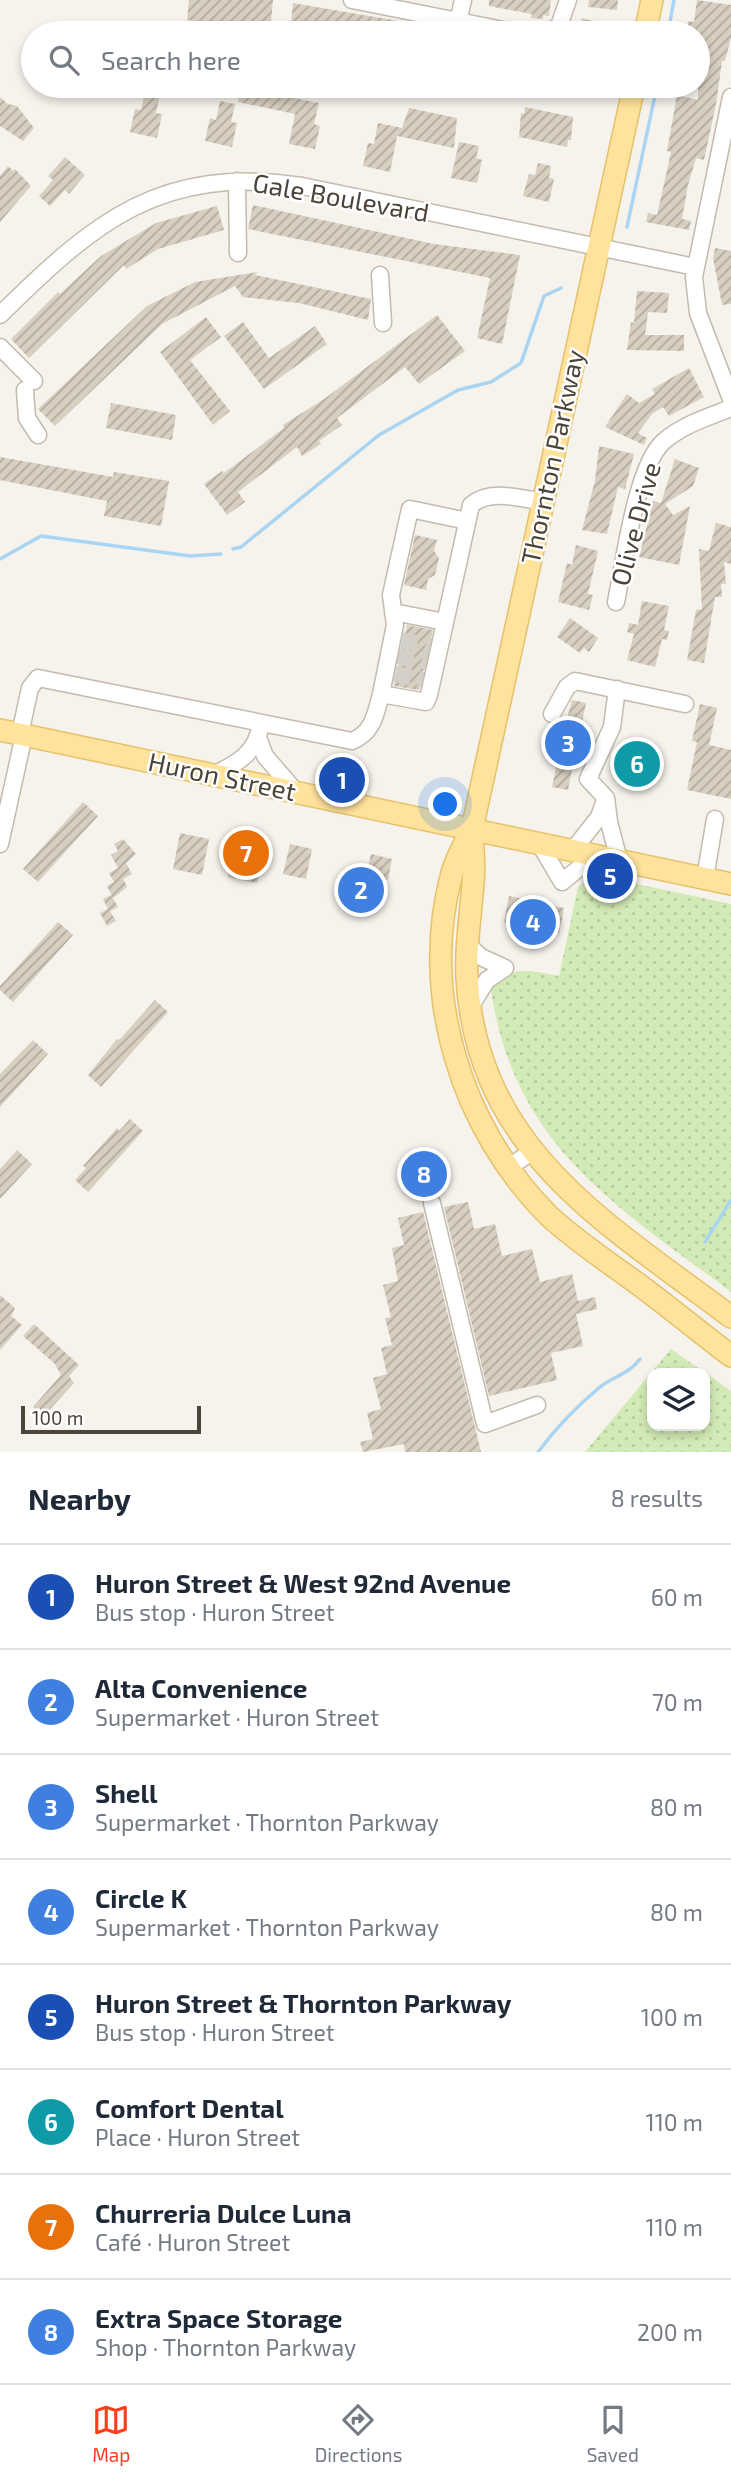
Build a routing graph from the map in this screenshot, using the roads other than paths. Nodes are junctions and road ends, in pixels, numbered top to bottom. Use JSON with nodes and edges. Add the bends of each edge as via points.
{"nodes":[{"id":1,"x":463,"y":0,"type":"edge"},
{"id":2,"x":569,"y":0,"type":"edge"},
{"id":3,"x":652,"y":0,"type":"edge"},
{"id":4,"x":362,"y":1,"type":"edge"},
{"id":5,"x":453,"y":21,"type":"edge"},
{"id":6,"x":458,"y":21,"type":"edge"},
{"id":7,"x":561,"y":21,"type":"edge"},
{"id":8,"x":648,"y":21,"type":"edge"},
{"id":9,"x":731,"y":97,"type":"edge"},
{"id":10,"x":631,"y":98,"type":"edge"},
{"id":11,"x":724,"y":171,"type":"edge"},
{"id":12,"x":237,"y":181,"type":"junction"},
{"id":13,"x":597,"y":246,"type":"junction"},
{"id":14,"x":238,"y":253,"type":"dead end"},
{"id":15,"x":695,"y":267,"type":"junction"},
{"id":16,"x":380,"y":275,"type":"dead end"},
{"id":17,"x":0,"y":315,"type":"edge"},
{"id":18,"x":383,"y":323,"type":"dead end"},
{"id":19,"x":0,"y":348,"type":"edge"},
{"id":20,"x":731,"y":399,"type":"edge"},
{"id":21,"x":731,"y":408,"type":"edge"},
{"id":22,"x":38,"y":435,"type":"dead end"},
{"id":23,"x":545,"y":502,"type":"junction"},
{"id":24,"x":467,"y":521,"type":"junction"},
{"id":25,"x":615,"y":602,"type":"dead end"},
{"id":26,"x":393,"y":611,"type":"junction"},
{"id":27,"x":445,"y":622,"type":"junction"},
{"id":28,"x":617,"y":690,"type":"junction"},
{"id":29,"x":381,"y":694,"type":"junction"},
{"id":30,"x":685,"y":704,"type":"dead end"},
{"id":31,"x":552,"y":714,"type":"dead end"},
{"id":32,"x":261,"y":723,"type":"junction"},
{"id":33,"x":15,"y":733,"type":"edge"},
{"id":34,"x":259,"y":740,"type":"junction"},
{"id":35,"x":213,"y":775,"type":"junction"},
{"id":36,"x":296,"y":792,"type":"junction"},
{"id":37,"x":606,"y":798,"type":"junction"},
{"id":38,"x":715,"y":819,"type":"dead end"},
{"id":39,"x":472,"y":829,"type":"junction"},
{"id":40,"x":539,"y":843,"type":"junction"},
{"id":41,"x":0,"y":844,"type":"edge"},
{"id":42,"x":573,"y":850,"type":"junction"},
{"id":43,"x":595,"y":855,"type":"junction"},
{"id":44,"x":619,"y":860,"type":"junction"},
{"id":45,"x":705,"y":878,"type":"junction"},
{"id":46,"x":731,"y":884,"type":"edge"},
{"id":47,"x":467,"y":944,"type":"junction"},
{"id":48,"x":470,"y":1007,"type":"junction"},
{"id":49,"x":533,"y":1151,"type":"junction"},
{"id":50,"x":509,"y":1167,"type":"junction"},
{"id":51,"x":432,"y":1203,"type":"dead end"},
{"id":52,"x":731,"y":1317,"type":"edge"},
{"id":53,"x":731,"y":1356,"type":"edge"},
{"id":54,"x":537,"y":1405,"type":"dead end"}],
"edges":[{"from":1,"to":6,"type":"street"},
{"from":2,"to":7,"type":"street"},
{"from":3,"to":8,"type":"main road"},
{"from":4,"to":5,"type":"street"},
{"from":9,"to":11,"type":"street"},
{"from":10,"to":13,"type":"main road","name":"Thornton Parkway"},
{"from":11,"to":15,"type":"street"},
{"from":12,"to":13,"type":"street","name":"Gale Boulevard","via":[[302,186]]},
{"from":12,"to":14,"type":"street"},
{"from":12,"to":17,"type":"street","name":"Gale Boulevard","via":[[165,195],[106,222],[73,246]]},
{"from":13,"to":15,"type":"street","name":"Gale Boulevard"},
{"from":13,"to":23,"type":"main road","name":"Thornton Parkway"},
{"from":15,"to":20,"type":"street","via":[[698,313]]},
{"from":16,"to":18,"type":"street"},
{"from":19,"to":22,"type":"street","via":[[29,385],[27,418]]},
{"from":21,"to":25,"type":"street","name":"Olive Drive","via":[[681,430],[656,450],[643,478]]},
{"from":23,"to":24,"type":"street","via":[[481,497],[471,505]]},
{"from":23,"to":39,"type":"main road","name":"Thornton Parkway"},
{"from":24,"to":26,"type":"street","via":[[410,509],[391,595]]},
{"from":24,"to":27,"type":"street"},
{"from":26,"to":27,"type":"street"},
{"from":26,"to":29,"type":"street","via":[[395,647]]},
{"from":27,"to":29,"type":"street","via":[[426,702]]},
{"from":28,"to":30,"type":"street"},
{"from":28,"to":31,"type":"street","via":[[575,681],[566,687]]},
{"from":28,"to":37,"type":"street","via":[[612,727],[588,779]]},
{"from":29,"to":32,"type":"street","via":[[371,726],[363,737],[352,741]]},
{"from":32,"to":33,"type":"street","via":[[38,678],[30,688]]},
{"from":32,"to":34,"type":"street"},
{"from":33,"to":35,"type":"main road","name":"Huron Street"},
{"from":33,"to":41,"type":"street"},
{"from":34,"to":35,"type":"street","via":[[245,758]]},
{"from":34,"to":36,"type":"street","via":[[265,756]]},
{"from":35,"to":36,"type":"main road","name":"Huron Street"},
{"from":36,"to":39,"type":"main road","name":"Huron Street"},
{"from":37,"to":42,"type":"street","via":[[600,817]]},
{"from":37,"to":44,"type":"street"},
{"from":38,"to":45,"type":"street"},
{"from":39,"to":40,"type":"main road","name":"Huron Street"},
{"from":39,"to":47,"type":"main road","name":"Thornton Parkway","via":[[474,880]]},
{"from":39,"to":50,"type":"main road","name":"Thornton Parkway","via":[[453,870],[447,899],[442,995],[469,1098]]},
{"from":40,"to":42,"type":"main road","name":"Huron Street"},
{"from":40,"to":43,"type":"street","via":[[562,882]]},
{"from":42,"to":43,"type":"main road","name":"Huron Street"},
{"from":43,"to":44,"type":"main road","name":"Huron Street"},
{"from":44,"to":45,"type":"main road","name":"Huron Street"},
{"from":45,"to":46,"type":"main road","name":"Huron Street"},
{"from":47,"to":48,"type":"main road","name":"Thornton Parkway"},
{"from":47,"to":48,"type":"street","via":[[481,957],[505,968],[487,980]]},
{"from":48,"to":49,"type":"main road","name":"Thornton Parkway","via":[[495,1086]]},
{"from":49,"to":50,"type":"street"},
{"from":49,"to":52,"type":"main road","name":"Thornton Parkway","via":[[591,1213]]},
{"from":50,"to":53,"type":"main road","name":"Thornton Parkway","via":[[530,1196],[567,1231]]},
{"from":51,"to":54,"type":"street","via":[[485,1424]]}]}
